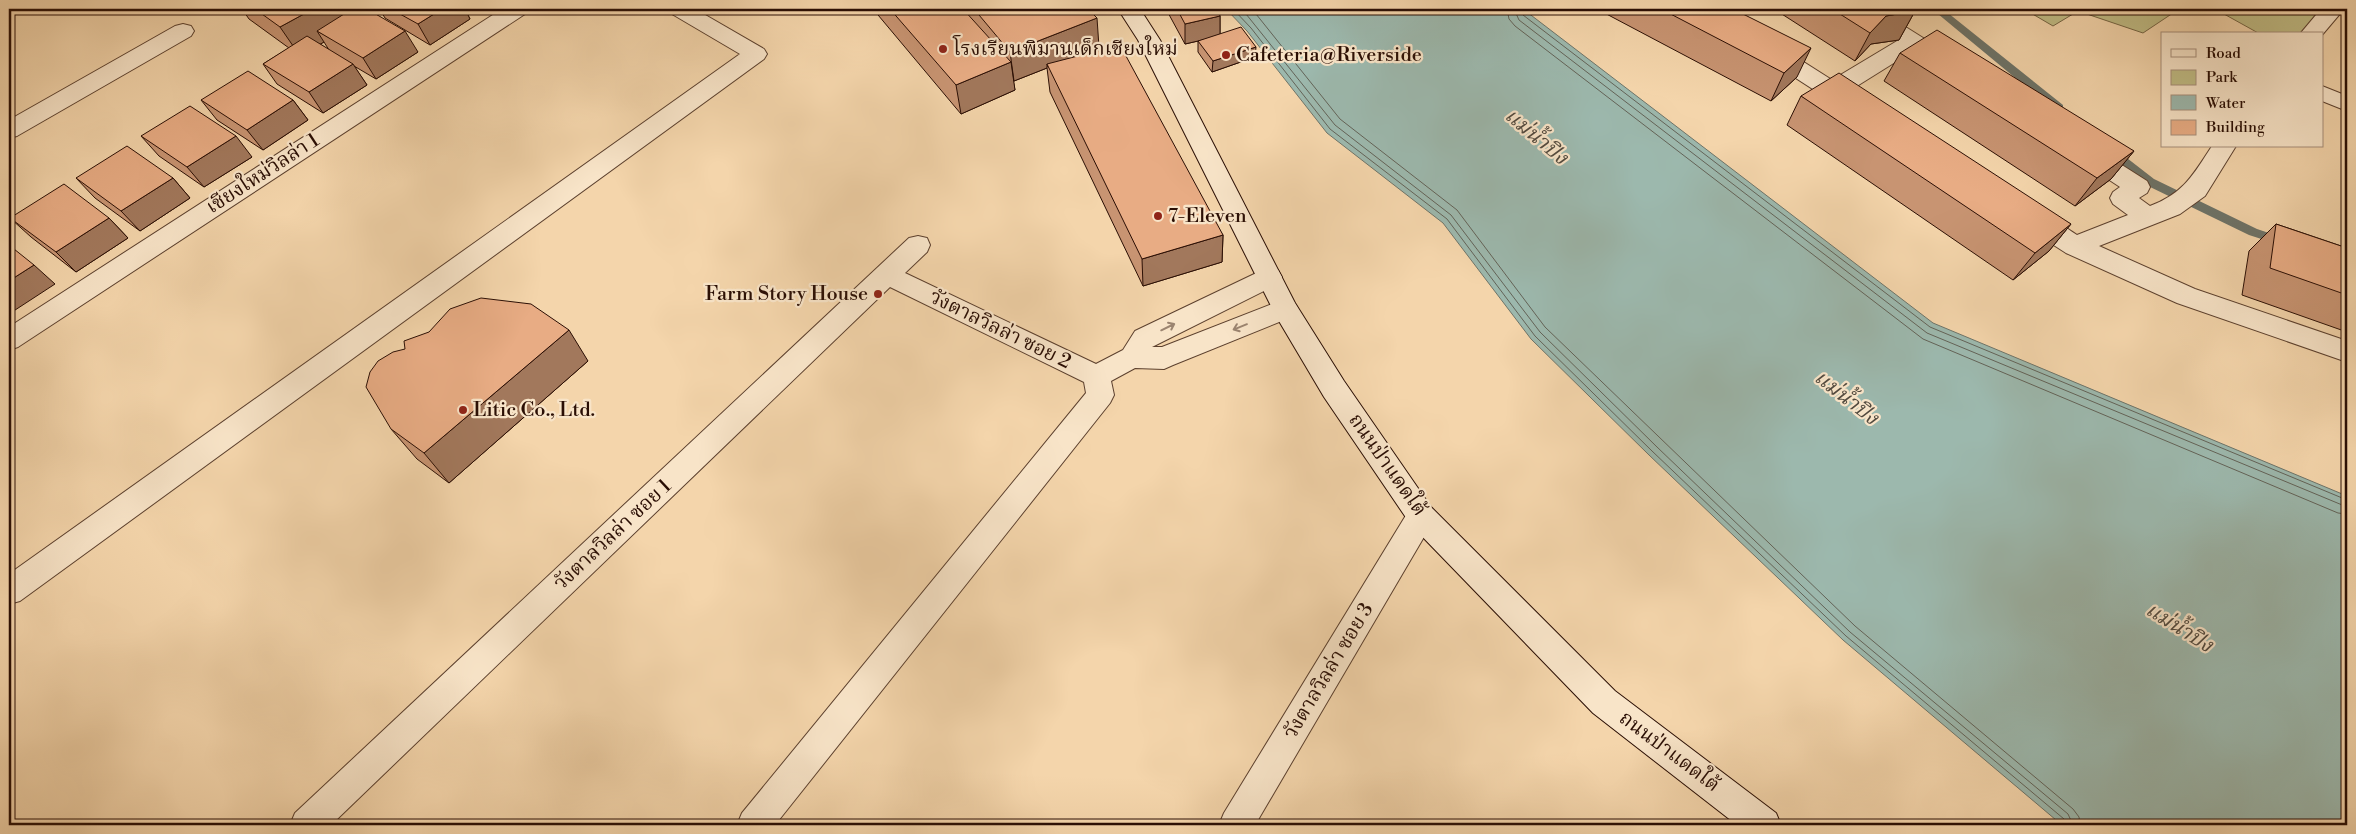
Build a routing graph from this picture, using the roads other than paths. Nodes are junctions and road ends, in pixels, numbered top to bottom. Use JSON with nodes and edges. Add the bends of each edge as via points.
{"nodes":[{"id":1,"x":517,"y":9,"type":"edge"},
{"id":2,"x":680,"y":9,"type":"edge"},
{"id":3,"x":1129,"y":9,"type":"edge"},
{"id":4,"x":1705,"y":9,"type":"edge"},
{"id":5,"x":1862,"y":9,"type":"edge"},
{"id":6,"x":2332,"y":9,"type":"edge"},
{"id":7,"x":183,"y":32,"type":"dead end"},
{"id":8,"x":2313,"y":32,"type":"edge"},
{"id":9,"x":1913,"y":41,"type":"junction"},
{"id":10,"x":1963,"y":73,"type":"edge"},
{"id":11,"x":1833,"y":90,"type":"junction"},
{"id":12,"x":2324,"y":94,"type":"edge"},
{"id":13,"x":2347,"y":104,"type":"edge"},
{"id":14,"x":1874,"y":118,"type":"edge"},
{"id":15,"x":9,"y":130,"type":"edge"},
{"id":16,"x":2063,"y":138,"type":"edge"},
{"id":17,"x":2223,"y":148,"type":"edge"},
{"id":18,"x":2013,"y":208,"type":"edge"},
{"id":19,"x":2146,"y":216,"type":"junction"},
{"id":20,"x":918,"y":245,"type":"dead end"},
{"id":21,"x":2076,"y":246,"type":"junction"},
{"id":22,"x":887,"y":275,"type":"junction"},
{"id":23,"x":1269,"y":277,"type":"junction"},
{"id":24,"x":1286,"y":308,"type":"junction"},
{"id":25,"x":9,"y":340,"type":"edge"},
{"id":26,"x":2347,"y":352,"type":"edge"},
{"id":27,"x":1132,"y":357,"type":"junction"},
{"id":28,"x":1098,"y":385,"type":"junction"},
{"id":29,"x":1421,"y":516,"type":"junction"},
{"id":30,"x":9,"y":591,"type":"edge"},
{"id":31,"x":307,"y":825,"type":"edge"},
{"id":32,"x":754,"y":825,"type":"edge"},
{"id":33,"x":1236,"y":825,"type":"edge"},
{"id":34,"x":1764,"y":825,"type":"edge"}],
"edges":[{"from":1,"to":25,"type":"street","name":"เชียงใหม่วิลล่า 1"},
{"from":2,"to":30,"type":"street","via":[[756,54]]},
{"from":3,"to":23,"type":"street","name":"ถนนป่าแดดใต้","via":[[1150,40]]},
{"from":4,"to":11,"type":"street"},
{"from":5,"to":9,"type":"street"},
{"from":6,"to":8,"type":"street"},
{"from":7,"to":15,"type":"street"},
{"from":9,"to":10,"type":"street"},
{"from":9,"to":11,"type":"street"},
{"from":11,"to":14,"type":"street"},
{"from":12,"to":13,"type":"lane"},
{"from":16,"to":19,"type":"street","via":[[2138,187],[2122,198]]},
{"from":17,"to":19,"type":"street","via":[[2196,190],[2171,208]]},
{"from":18,"to":21,"type":"street"},
{"from":19,"to":21,"type":"street"},
{"from":20,"to":22,"type":"street","name":"วังตาลวิลล่า ซอย 1"},
{"from":21,"to":26,"type":"street","via":[[2186,296]]},
{"from":22,"to":28,"type":"street","name":"วังตาลวิลล่า ซอย 2"},
{"from":22,"to":31,"type":"street","name":"วังตาลวิลล่า ซอย 1"},
{"from":23,"to":24,"type":"street","name":"ถนนป่าแดดใต้"},
{"from":27,"to":23,"type":"street","one_way":true,"via":[[1144,338]]},
{"from":24,"to":27,"type":"street","one_way":true,"via":[[1164,358]]},
{"from":24,"to":29,"type":"street","name":"ถนนป่าแดดใต้","via":[[1334,389]]},
{"from":27,"to":28,"type":"street"},
{"from":28,"to":32,"type":"street"},
{"from":29,"to":33,"type":"street","name":"วังตาลวิลล่า ซอย 3"},
{"from":29,"to":34,"type":"street","name":"ถนนป่าแดดใต้","via":[[1604,702]]}]}
